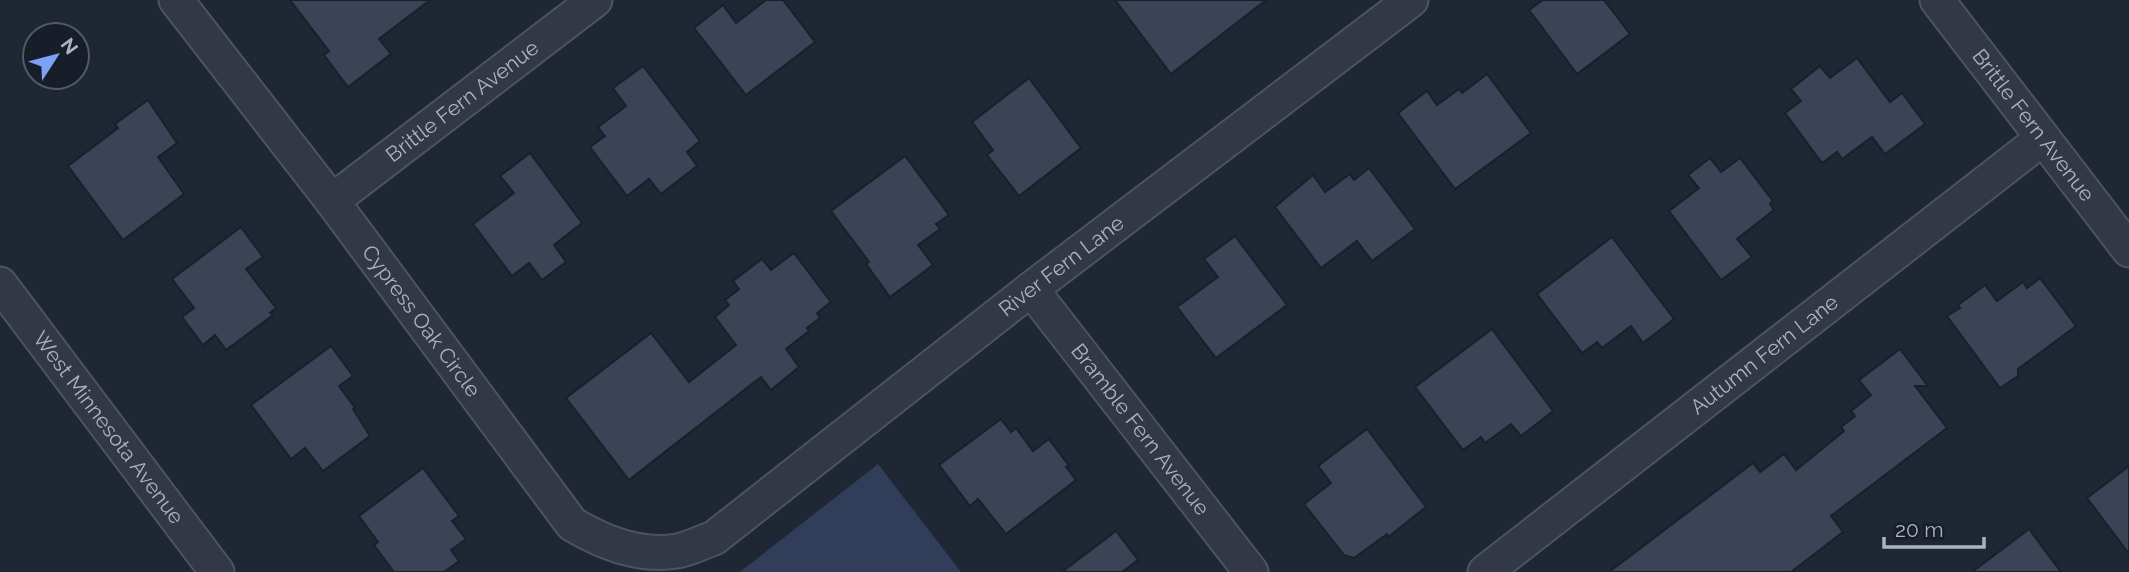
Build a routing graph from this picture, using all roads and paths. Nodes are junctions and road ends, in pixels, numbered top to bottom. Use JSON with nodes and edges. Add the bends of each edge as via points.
{"nodes":[{"id":1,"x":176,"y":0,"type":"edge"},
{"id":2,"x":595,"y":0,"type":"edge"},
{"id":3,"x":1411,"y":0,"type":"edge"},
{"id":4,"x":1937,"y":0,"type":"edge"},
{"id":5,"x":2043,"y":138,"type":"junction"},
{"id":6,"x":332,"y":201,"type":"junction"},
{"id":7,"x":2129,"y":250,"type":"edge"},
{"id":8,"x":0,"y":284,"type":"edge"},
{"id":9,"x":1031,"y":289,"type":"junction"},
{"id":10,"x":714,"y":538,"type":"joint"},
{"id":11,"x":217,"y":572,"type":"edge"},
{"id":12,"x":1251,"y":572,"type":"edge"},
{"id":13,"x":1485,"y":572,"type":"edge"}],
"edges":[{"from":1,"to":6,"type":"street","name":"Cypress Oak Circle"},
{"from":2,"to":6,"type":"street","name":"Brittle Fern Avenue"},
{"from":3,"to":9,"type":"street","name":"River Fern Lane"},
{"from":4,"to":5,"type":"street","name":"Brittle Fern Avenue"},
{"from":5,"to":7,"type":"street","name":"Brittle Fern Avenue"},
{"from":5,"to":13,"type":"street","name":"Autumn Fern Lane"},
{"from":6,"to":10,"type":"street","name":"Cypress Oak Circle","via":[[572,524],[600,540],[636,551],[678,551]]},
{"from":8,"to":11,"type":"street","name":"West Minnesota Avenue"},
{"from":9,"to":10,"type":"street","name":"River Fern Lane"},
{"from":9,"to":12,"type":"street","name":"Bramble Fern Avenue"}]}
